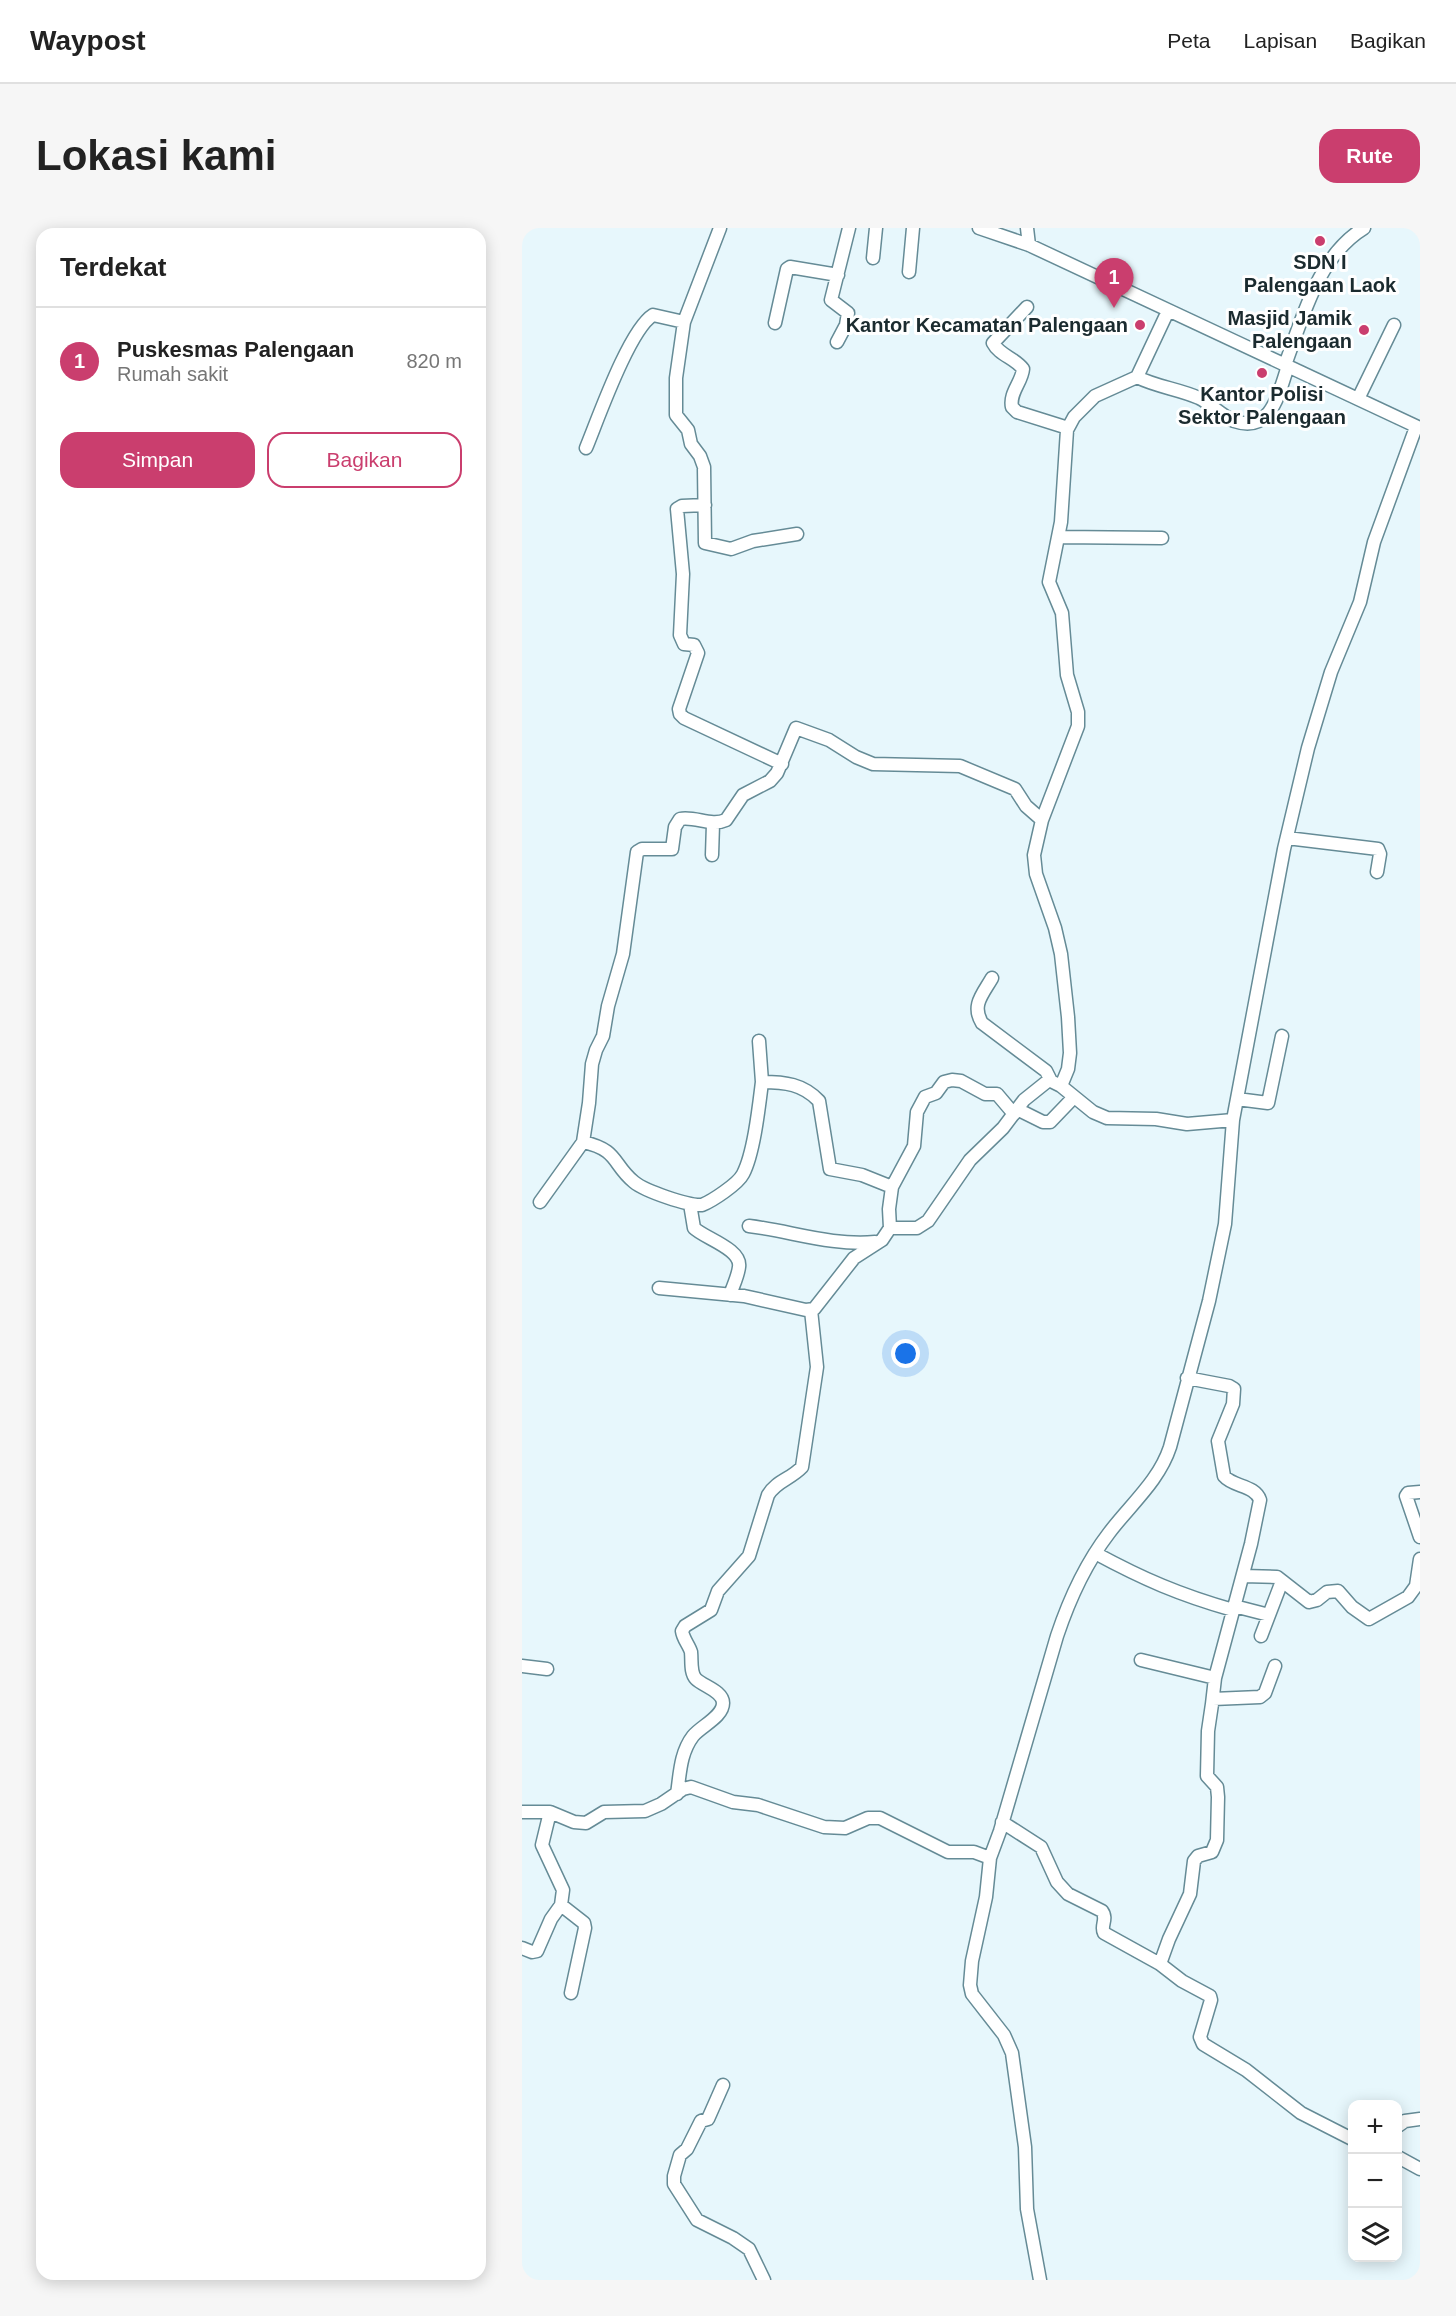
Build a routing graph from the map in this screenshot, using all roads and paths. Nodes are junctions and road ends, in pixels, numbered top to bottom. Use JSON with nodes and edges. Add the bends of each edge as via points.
{"nodes":[{"id":1,"x":720,"y":228,"type":"edge"},
{"id":2,"x":849,"y":228,"type":"edge"},
{"id":3,"x":876,"y":228,"type":"edge"},
{"id":4,"x":913,"y":228,"type":"edge"},
{"id":5,"x":979,"y":228,"type":"edge"},
{"id":6,"x":1027,"y":228,"type":"edge"},
{"id":7,"x":1364,"y":228,"type":"edge"},
{"id":8,"x":1029,"y":245,"type":"junction"},
{"id":9,"x":873,"y":258,"type":"dead end"},
{"id":10,"x":909,"y":272,"type":"dead end"},
{"id":11,"x":838,"y":275,"type":"junction"},
{"id":12,"x":1027,"y":307,"type":"dead end"},
{"id":13,"x":1168,"y":311,"type":"junction"},
{"id":14,"x":684,"y":322,"type":"junction"},
{"id":15,"x":775,"y":323,"type":"dead end"},
{"id":16,"x":1394,"y":325,"type":"dead end"},
{"id":17,"x":837,"y":342,"type":"dead end"},
{"id":18,"x":1286,"y":365,"type":"junction"},
{"id":19,"x":1137,"y":377,"type":"junction"},
{"id":20,"x":1358,"y":399,"type":"junction"},
{"id":21,"x":1418,"y":427,"type":"edge"},
{"id":22,"x":1068,"y":428,"type":"junction"},
{"id":23,"x":586,"y":448,"type":"dead end"},
{"id":24,"x":705,"y":505,"type":"junction"},
{"id":25,"x":797,"y":534,"type":"dead end"},
{"id":26,"x":1058,"y":537,"type":"junction"},
{"id":27,"x":1162,"y":538,"type":"dead end"},
{"id":28,"x":782,"y":764,"type":"junction"},
{"id":29,"x":1042,"y":820,"type":"junction"},
{"id":30,"x":713,"y":824,"type":"junction"},
{"id":31,"x":1287,"y":838,"type":"junction"},
{"id":32,"x":712,"y":855,"type":"dead end"},
{"id":33,"x":1377,"y":872,"type":"dead end"},
{"id":34,"x":992,"y":978,"type":"dead end"},
{"id":35,"x":1282,"y":1036,"type":"dead end"},
{"id":36,"x":759,"y":1041,"type":"dead end"},
{"id":37,"x":762,"y":1082,"type":"junction"},
{"id":38,"x":1056,"y":1084,"type":"junction"},
{"id":39,"x":1074,"y":1097,"type":"junction"},
{"id":40,"x":1237,"y":1099,"type":"junction"},
{"id":41,"x":1015,"y":1111,"type":"junction"},
{"id":42,"x":1233,"y":1120,"type":"junction"},
{"id":43,"x":583,"y":1142,"type":"junction"},
{"id":44,"x":892,"y":1187,"type":"junction"},
{"id":45,"x":540,"y":1202,"type":"dead end"},
{"id":46,"x":690,"y":1204,"type":"junction"},
{"id":47,"x":749,"y":1226,"type":"dead end"},
{"id":48,"x":890,"y":1228,"type":"junction"},
{"id":49,"x":879,"y":1242,"type":"junction"},
{"id":50,"x":659,"y":1288,"type":"dead end"},
{"id":51,"x":730,"y":1295,"type":"junction"},
{"id":52,"x":811,"y":1310,"type":"junction"},
{"id":53,"x":1187,"y":1378,"type":"junction"},
{"id":54,"x":1420,"y":1492,"type":"edge"},
{"id":55,"x":1420,"y":1537,"type":"edge"},
{"id":56,"x":1095,"y":1553,"type":"junction"},
{"id":57,"x":1420,"y":1559,"type":"edge"},
{"id":58,"x":1243,"y":1576,"type":"junction"},
{"id":59,"x":1282,"y":1581,"type":"junction"},
{"id":60,"x":1234,"y":1608,"type":"junction"},
{"id":61,"x":1269,"y":1615,"type":"junction"},
{"id":62,"x":1261,"y":1636,"type":"dead end"},
{"id":63,"x":1141,"y":1660,"type":"dead end"},
{"id":64,"x":522,"y":1666,"type":"edge"},
{"id":65,"x":1275,"y":1666,"type":"dead end"},
{"id":66,"x":547,"y":1670,"type":"dead end"},
{"id":67,"x":1215,"y":1678,"type":"junction"},
{"id":68,"x":1213,"y":1699,"type":"junction"},
{"id":69,"x":677,"y":1794,"type":"junction"},
{"id":70,"x":522,"y":1812,"type":"edge"},
{"id":71,"x":550,"y":1812,"type":"junction"},
{"id":72,"x":1002,"y":1822,"type":"junction"},
{"id":73,"x":990,"y":1858,"type":"junction"},
{"id":74,"x":561,"y":1905,"type":"junction"},
{"id":75,"x":522,"y":1947,"type":"edge"},
{"id":76,"x":1160,"y":1964,"type":"junction"},
{"id":77,"x":571,"y":1993,"type":"dead end"},
{"id":78,"x":723,"y":2085,"type":"dead end"},
{"id":79,"x":1420,"y":2119,"type":"edge"},
{"id":80,"x":1402,"y":2124,"type":"edge"},
{"id":81,"x":1348,"y":2136,"type":"edge"},
{"id":82,"x":1402,"y":2159,"type":"edge"},
{"id":83,"x":1420,"y":2169,"type":"edge"},
{"id":84,"x":764,"y":2280,"type":"edge"},
{"id":85,"x":1040,"y":2280,"type":"edge"}],
"edges":[{"from":1,"to":14,"type":"street"},
{"from":2,"to":11,"type":"street"},
{"from":3,"to":9,"type":"street"},
{"from":4,"to":10,"type":"street"},
{"from":5,"to":8,"type":"street"},
{"from":6,"to":8,"type":"street"},
{"from":7,"to":18,"type":"street","via":[[1346,241],[1326,267]]},
{"from":8,"to":13,"type":"street"},
{"from":11,"to":15,"type":"street","via":[[790,267]]},
{"from":11,"to":17,"type":"street","via":[[832,302],[848,313]]},
{"from":12,"to":22,"type":"street","via":[[993,343],[1023,369],[1012,407]]},
{"from":13,"to":18,"type":"street"},
{"from":13,"to":19,"type":"street"},
{"from":14,"to":23,"type":"street","via":[[653,315],[643,324]]},
{"from":14,"to":24,"type":"street","via":[[675,410],[702,462]]},
{"from":16,"to":20,"type":"street"},
{"from":18,"to":19,"type":"street","via":[[1269,415],[1247,422],[1234,421],[1194,396]]},
{"from":18,"to":20,"type":"street"},
{"from":19,"to":22,"type":"street","via":[[1098,394]]},
{"from":20,"to":21,"type":"street"},
{"from":21,"to":31,"type":"street","via":[[1331,672]]},
{"from":22,"to":26,"type":"street"},
{"from":24,"to":25,"type":"street","via":[[706,545],[731,549]]},
{"from":24,"to":28,"type":"street","via":[[677,509],[683,574],[680,635],[684,644],[694,645],[698,652],[680,714]]},
{"from":26,"to":27,"type":"street"},
{"from":26,"to":29,"type":"street","via":[[1049,582],[1062,613],[1067,675],[1078,720]]},
{"from":28,"to":29,"type":"street","via":[[798,728],[873,764],[960,766],[1015,789]]},
{"from":28,"to":30,"type":"street","via":[[770,781],[740,798],[726,820]]},
{"from":29,"to":38,"type":"street","via":[[1034,865],[1060,947],[1068,1017],[1069,1062]]},
{"from":30,"to":32,"type":"street"},
{"from":30,"to":43,"type":"street","via":[[680,819],[675,827],[673,849],[642,849],[636,855],[622,954],[603,1036],[592,1064]]},
{"from":31,"to":33,"type":"street","via":[[1378,849]]},
{"from":31,"to":40,"type":"street"},
{"from":34,"to":38,"type":"street","via":[[976,1005],[977,1015],[982,1023],[1046,1071]]},
{"from":35,"to":40,"type":"street","via":[[1268,1103]]},
{"from":36,"to":37,"type":"street"},
{"from":37,"to":44,"type":"street","via":[[795,1084],[819,1101],[830,1169],[862,1175]]},
{"from":37,"to":46,"type":"street","via":[[743,1175],[705,1204]]},
{"from":38,"to":39,"type":"street"},
{"from":38,"to":41,"type":"street","via":[[1044,1083]]},
{"from":39,"to":41,"type":"street","via":[[1050,1122]]},
{"from":39,"to":42,"type":"street","via":[[1107,1118],[1187,1124]]},
{"from":40,"to":42,"type":"street"},
{"from":41,"to":44,"type":"street","via":[[997,1094],[985,1094],[961,1081],[944,1082],[920,1106],[914,1146]]},
{"from":41,"to":48,"type":"street","via":[[970,1160],[928,1221],[917,1228]]},
{"from":42,"to":53,"type":"street","via":[[1224,1224],[1209,1301]]},
{"from":43,"to":45,"type":"street"},
{"from":43,"to":46,"type":"street","via":[[605,1150],[640,1186]]},
{"from":44,"to":48,"type":"street"},
{"from":46,"to":51,"type":"street","via":[[696,1230],[725,1246],[739,1262]]},
{"from":47,"to":49,"type":"street","via":[[840,1243]]},
{"from":48,"to":49,"type":"street"},
{"from":49,"to":52,"type":"street","via":[[854,1258]]},
{"from":50,"to":51,"type":"street"},
{"from":51,"to":52,"type":"street"},
{"from":52,"to":69,"type":"street","via":[[817,1367],[802,1467],[772,1487],[749,1556],[718,1591],[711,1610],[682,1631],[690,1649],[693,1675],[721,1696],[723,1702],[717,1715],[687,1746]]},
{"from":53,"to":56,"type":"street","via":[[1164,1463]]},
{"from":53,"to":58,"type":"street","via":[[1234,1389],[1231,1409],[1218,1441],[1224,1476],[1259,1495],[1260,1500]]},
{"from":54,"to":55,"type":"street","via":[[1406,1496]]},
{"from":56,"to":60,"type":"street","via":[[1154,1584],[1198,1601]]},
{"from":56,"to":72,"type":"street","via":[[1059,1630]]},
{"from":57,"to":59,"type":"street","via":[[1416,1586],[1408,1597],[1369,1619],[1338,1591],[1309,1602]]},
{"from":58,"to":59,"type":"street","via":[[1273,1576]]},
{"from":58,"to":60,"type":"street"},
{"from":59,"to":61,"type":"street"},
{"from":60,"to":61,"type":"street"},
{"from":60,"to":67,"type":"street"},
{"from":61,"to":62,"type":"street"},
{"from":63,"to":67,"type":"street"},
{"from":64,"to":66,"type":"street"},
{"from":65,"to":68,"type":"street","via":[[1263,1695]]},
{"from":67,"to":68,"type":"street"},
{"from":68,"to":76,"type":"street","via":[[1207,1776],[1218,1791],[1217,1840],[1212,1852],[1194,1861],[1190,1894]]},
{"from":69,"to":71,"type":"street","via":[[645,1810],[604,1812],[586,1823]]},
{"from":69,"to":73,"type":"street","via":[[691,1788],[833,1828],[880,1818],[948,1852],[974,1852]]},
{"from":70,"to":71,"type":"street"},
{"from":71,"to":74,"type":"street","via":[[542,1845],[563,1888]]},
{"from":72,"to":73,"type":"street"},
{"from":72,"to":76,"type":"street","via":[[1041,1846],[1057,1882],[1068,1894],[1102,1911],[1104,1933]]},
{"from":73,"to":85,"type":"street","via":[[970,1985],[972,1995],[1004,2035],[1014,2058],[1026,2153],[1027,2209]]},
{"from":74,"to":75,"type":"street","via":[[537,1951]]},
{"from":74,"to":77,"type":"street","via":[[585,1928]]},
{"from":76,"to":81,"type":"street","via":[[1210,1996],[1200,2037],[1203,2044],[1246,2070],[1301,2113]]},
{"from":78,"to":84,"type":"street","via":[[709,2119],[701,2121],[688,2148],[680,2155],[674,2184],[697,2220],[749,2249]]},
{"from":79,"to":80,"type":"street"},
{"from":82,"to":83,"type":"street"}]}
